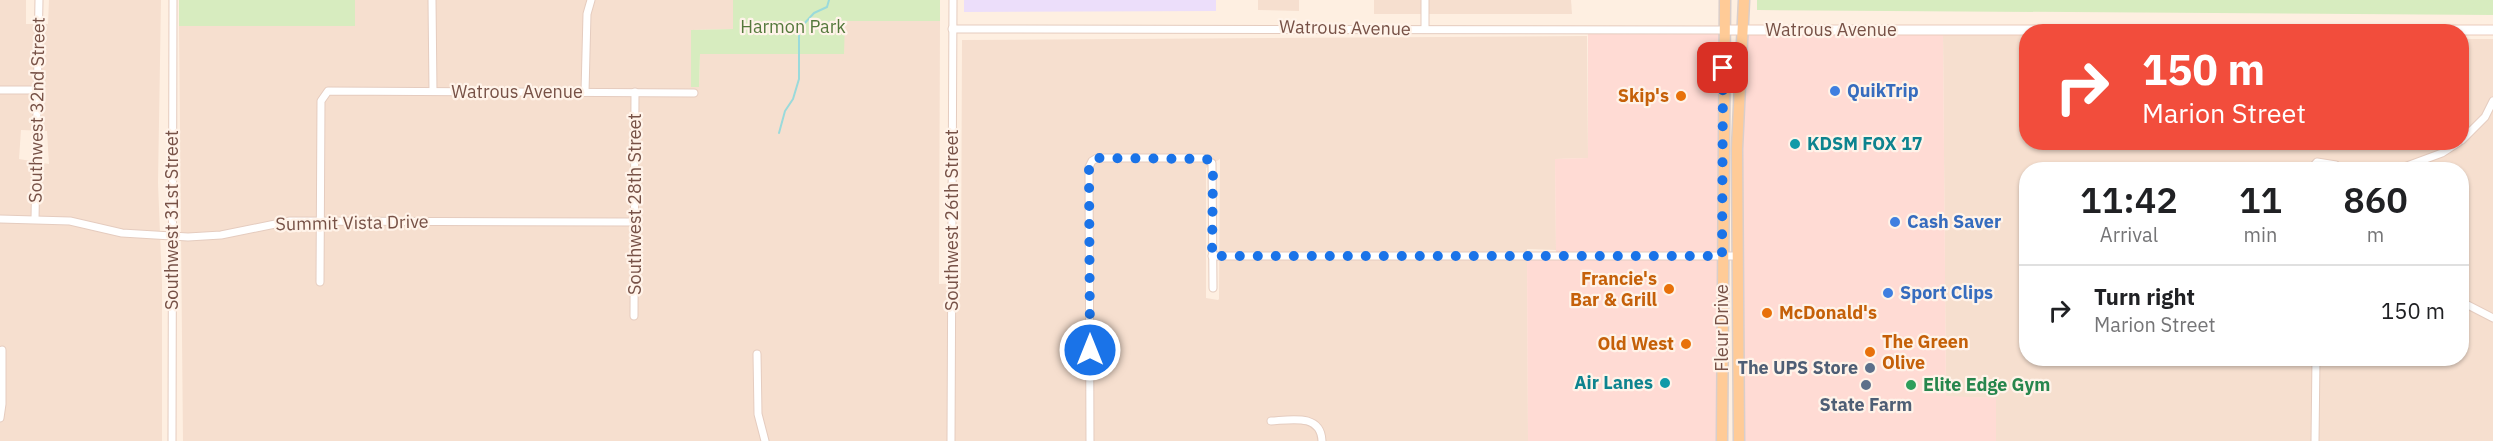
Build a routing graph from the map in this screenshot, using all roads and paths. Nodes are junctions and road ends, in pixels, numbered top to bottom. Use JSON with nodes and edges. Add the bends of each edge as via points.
{"nodes":[{"id":1,"x":39,"y":0,"type":"edge"},
{"id":2,"x":173,"y":0,"type":"edge"},
{"id":3,"x":432,"y":0,"type":"edge"},
{"id":4,"x":591,"y":0,"type":"edge"},
{"id":5,"x":953,"y":0,"type":"edge"},
{"id":6,"x":1425,"y":0,"type":"edge"},
{"id":7,"x":1725,"y":0,"type":"edge"},
{"id":8,"x":1744,"y":0,"type":"edge"},
{"id":9,"x":952,"y":28,"type":"junction"},
{"id":10,"x":1425,"y":29,"type":"junction"},
{"id":11,"x":1724,"y":30,"type":"junction"},
{"id":12,"x":1745,"y":30,"type":"junction"},
{"id":13,"x":2019,"y":30,"type":"edge"},
{"id":14,"x":2469,"y":30,"type":"edge"},
{"id":15,"x":2493,"y":30,"type":"edge"},
{"id":16,"x":0,"y":90,"type":"edge"},
{"id":17,"x":36,"y":90,"type":"junction"},
{"id":18,"x":433,"y":91,"type":"junction"},
{"id":19,"x":585,"y":92,"type":"junction"},
{"id":20,"x":635,"y":92,"type":"junction"},
{"id":21,"x":694,"y":93,"type":"dead end"},
{"id":22,"x":2493,"y":101,"type":"edge"},
{"id":23,"x":2485,"y":117,"type":"junction"},
{"id":24,"x":2493,"y":122,"type":"edge"},
{"id":25,"x":2469,"y":133,"type":"edge"},
{"id":26,"x":2447,"y":150,"type":"edge"},
{"id":27,"x":2418,"y":162,"type":"edge"},
{"id":28,"x":0,"y":219,"type":"edge"},
{"id":29,"x":35,"y":219,"type":"junction"},
{"id":30,"x":320,"y":220,"type":"junction"},
{"id":31,"x":634,"y":222,"type":"junction"},
{"id":32,"x":172,"y":236,"type":"junction"},
{"id":33,"x":1212,"y":256,"type":"junction"},
{"id":34,"x":1722,"y":256,"type":"junction"},
{"id":35,"x":1738,"y":256,"type":"junction"},
{"id":36,"x":320,"y":282,"type":"dead end"},
{"id":37,"x":1213,"y":288,"type":"dead end"},
{"id":38,"x":2469,"y":306,"type":"edge"},
{"id":39,"x":634,"y":316,"type":"dead end"},
{"id":40,"x":2493,"y":318,"type":"edge"},
{"id":41,"x":2,"y":350,"type":"dead end"},
{"id":42,"x":757,"y":354,"type":"dead end"},
{"id":43,"x":2316,"y":366,"type":"edge"},
{"id":44,"x":0,"y":418,"type":"edge"},
{"id":45,"x":1271,"y":421,"type":"dead end"},
{"id":46,"x":172,"y":441,"type":"edge"},
{"id":47,"x":765,"y":441,"type":"edge"},
{"id":48,"x":951,"y":441,"type":"edge"},
{"id":49,"x":1090,"y":441,"type":"edge"},
{"id":50,"x":1322,"y":441,"type":"edge"},
{"id":51,"x":1722,"y":441,"type":"edge"},
{"id":52,"x":1739,"y":441,"type":"edge"},
{"id":53,"x":2315,"y":441,"type":"edge"}],
"edges":[{"from":1,"to":17,"type":"street","name":"Southwest 32nd Street"},
{"from":2,"to":32,"type":"street","name":"Southwest 31st Street"},
{"from":3,"to":18,"type":"street"},
{"from":4,"to":19,"type":"street","via":[[587,14]]},
{"from":5,"to":9,"type":"street","name":"Southwest 26th Street"},
{"from":6,"to":10,"type":"street"},
{"from":7,"to":11,"type":"main road","name":"Fleur Drive"},
{"from":8,"to":12,"type":"main road","name":"Fleur Drive"},
{"from":9,"to":10,"type":"street","name":"Watrous Avenue"},
{"from":9,"to":48,"type":"street","name":"Southwest 26th Street"},
{"from":10,"to":11,"type":"street","name":"Watrous Avenue"},
{"from":11,"to":12,"type":"street","name":"Watrous Avenue"},
{"from":11,"to":34,"type":"main road","name":"Fleur Drive"},
{"from":12,"to":13,"type":"street","name":"Watrous Avenue"},
{"from":12,"to":35,"type":"main road","name":"Fleur Drive","via":[[1737,149]]},
{"from":14,"to":15,"type":"street","name":"Watrous Avenue"},
{"from":16,"to":17,"type":"street"},
{"from":17,"to":29,"type":"street","name":"Southwest 32nd Street"},
{"from":18,"to":19,"type":"street","name":"Watrous Avenue"},
{"from":18,"to":30,"type":"street","name":"Watrous Avenue","via":[[328,91],[321,100]]},
{"from":19,"to":20,"type":"street","name":"Watrous Avenue"},
{"from":20,"to":21,"type":"street","name":"Watrous Avenue"},
{"from":20,"to":31,"type":"street","name":"Southwest 28th Street"},
{"from":22,"to":23,"type":"street"},
{"from":23,"to":24,"type":"street"},
{"from":23,"to":25,"type":"street"},
{"from":26,"to":27,"type":"street"},
{"from":28,"to":29,"type":"street","name":"Summit Vista Drive"},
{"from":29,"to":32,"type":"street","name":"Summit Vista Drive","via":[[70,221],[122,233]]},
{"from":30,"to":31,"type":"street","name":"Summit Vista Drive"},
{"from":30,"to":32,"type":"street","name":"Summit Vista Drive","via":[[278,223],[204,237]]},
{"from":30,"to":36,"type":"street"},
{"from":31,"to":39,"type":"street","name":"Southwest 28th Street"},
{"from":32,"to":46,"type":"street","name":"Southwest 31st Street"},
{"from":33,"to":34,"type":"street"},
{"from":33,"to":37,"type":"street"},
{"from":33,"to":49,"type":"street","via":[[1212,163],[1203,158],[1092,161]]},
{"from":34,"to":35,"type":"street"},
{"from":34,"to":51,"type":"main road","name":"Fleur Drive"},
{"from":35,"to":52,"type":"main road","name":"Fleur Drive"},
{"from":38,"to":40,"type":"street"},
{"from":41,"to":44,"type":"street"},
{"from":42,"to":47,"type":"street","via":[[758,414]]},
{"from":43,"to":53,"type":"street"},
{"from":45,"to":50,"type":"street","via":[[1307,420],[1320,430]]}]}
